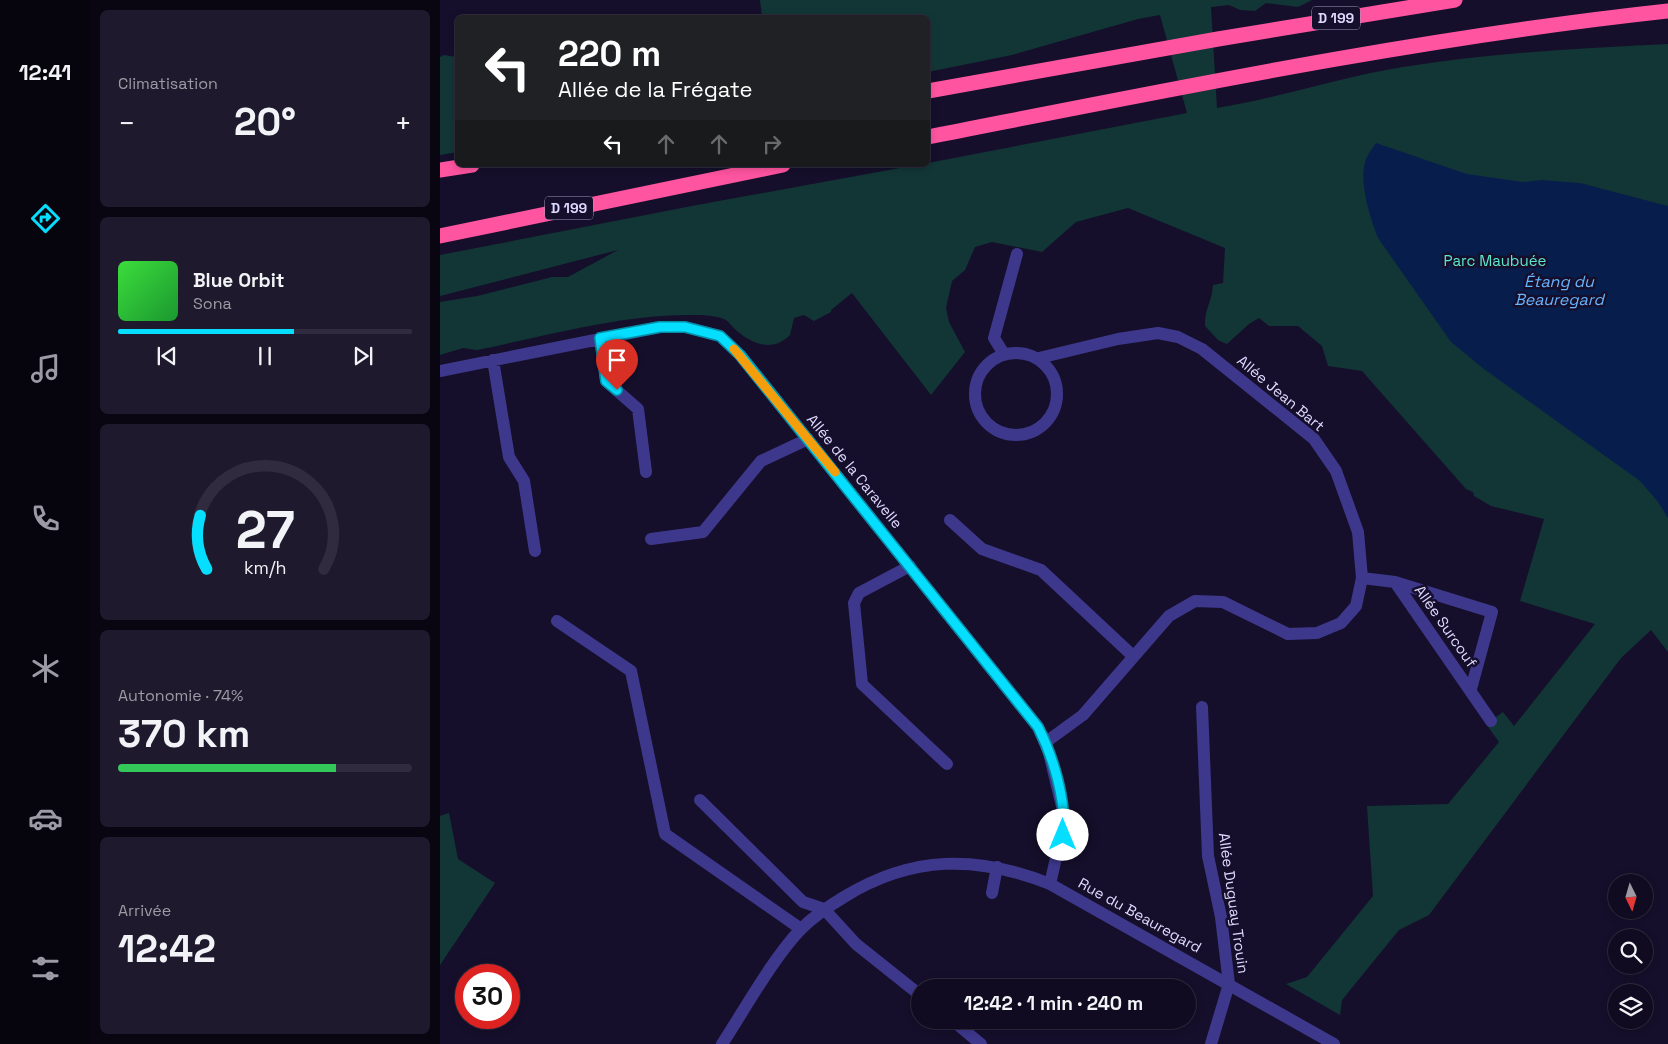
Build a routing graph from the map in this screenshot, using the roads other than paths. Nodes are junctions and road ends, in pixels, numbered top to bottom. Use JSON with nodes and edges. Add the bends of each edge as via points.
{"nodes":[{"id":1,"x":1455,"y":0,"type":"edge"},
{"id":2,"x":1668,"y":12,"type":"edge"},
{"id":3,"x":930,"y":91,"type":"edge"},
{"id":4,"x":930,"y":137,"type":"edge"},
{"id":5,"x":459,"y":167,"type":"edge"},
{"id":6,"x":773,"y":167,"type":"edge"},
{"id":7,"x":440,"y":170,"type":"edge"},
{"id":8,"x":440,"y":236,"type":"edge"},
{"id":9,"x":1017,"y":254,"type":"dead end"},
{"id":10,"x":600,"y":338,"type":"junction"},
{"id":11,"x":1004,"y":354,"type":"junction"},
{"id":12,"x":1039,"y":358,"type":"junction"},
{"id":13,"x":493,"y":360,"type":"junction"},
{"id":14,"x":440,"y":371,"type":"edge"},
{"id":15,"x":808,"y":439,"type":"junction"},
{"id":16,"x":646,"y":472,"type":"dead end"},
{"id":17,"x":950,"y":520,"type":"dead end"},
{"id":18,"x":651,"y":539,"type":"dead end"},
{"id":19,"x":534,"y":551,"type":"dead end"},
{"id":20,"x":910,"y":566,"type":"junction"},
{"id":21,"x":1362,"y":578,"type":"junction"},
{"id":22,"x":1395,"y":582,"type":"junction"},
{"id":23,"x":557,"y":621,"type":"dead end"},
{"id":24,"x":1133,"y":656,"type":"junction"},
{"id":25,"x":1471,"y":689,"type":"junction"},
{"id":26,"x":1202,"y":707,"type":"dead end"},
{"id":27,"x":1491,"y":721,"type":"dead end"},
{"id":28,"x":1046,"y":742,"type":"junction"},
{"id":29,"x":947,"y":764,"type":"dead end"},
{"id":30,"x":700,"y":800,"type":"dead end"},
{"id":31,"x":997,"y":867,"type":"junction"},
{"id":32,"x":1050,"y":884,"type":"junction"},
{"id":33,"x":992,"y":893,"type":"dead end"},
{"id":34,"x":824,"y":909,"type":"junction"},
{"id":35,"x":801,"y":929,"type":"junction"},
{"id":36,"x":1229,"y":984,"type":"junction"},
{"id":37,"x":911,"y":988,"type":"edge"},
{"id":38,"x":963,"y":1029,"type":"edge"},
{"id":39,"x":722,"y":1044,"type":"edge"},
{"id":40,"x":981,"y":1044,"type":"edge"},
{"id":41,"x":1211,"y":1044,"type":"edge"},
{"id":42,"x":1334,"y":1044,"type":"edge"}],
"edges":[{"from":1,"to":3,"type":"highway","number":"D 199"},
{"from":2,"to":4,"type":"highway","via":[[1574,21],[1363,53]]},
{"from":5,"to":7,"type":"highway"},
{"from":6,"to":8,"type":"highway","number":"D 199"},
{"from":9,"to":11,"type":"street","via":[[994,338]]},
{"from":10,"to":13,"type":"street","name":"Allée de la Caravelle"},
{"from":10,"to":15,"type":"street","name":"Allée de la Caravelle","via":[[660,327],[685,327],[720,336],[740,355]]},
{"from":10,"to":16,"type":"street","via":[[606,381],[638,409]]},
{"from":11,"to":12,"type":"street","name":"Allée Jean Bart","via":[[1028,353]]},
{"from":11,"to":12,"type":"street","via":[[983,368],[974,391],[980,415],[988,425],[1013,435],[1027,434],[1040,428],[1050,419],[1056,406],[1056,380]]},
{"from":12,"to":21,"type":"street","name":"Allée Jean Bart","via":[[1158,333],[1178,337],[1202,349],[1314,439],[1336,471],[1358,532]]},
{"from":13,"to":14,"type":"street","name":"Allée de la Caravelle"},
{"from":13,"to":19,"type":"street","via":[[509,457],[524,481]]},
{"from":15,"to":18,"type":"street","via":[[761,461],[703,532]]},
{"from":15,"to":20,"type":"street","name":"Allée de la Caravelle"},
{"from":17,"to":24,"type":"street","via":[[982,549],[1041,570]]},
{"from":20,"to":28,"type":"street","name":"Allée de la Caravelle","via":[[1027,710]]},
{"from":20,"to":29,"type":"street","via":[[859,593],[854,603],[862,684]]},
{"from":21,"to":22,"type":"street","name":"Allée Surcouf"},
{"from":21,"to":24,"type":"street","name":"Allée Jean Bart","via":[[1356,606],[1341,623],[1317,633],[1288,634],[1223,602],[1195,601],[1169,616]]},
{"from":22,"to":25,"type":"street","name":"Allée Surcouf"},
{"from":22,"to":25,"type":"street","name":"Allée Surcouf","via":[[1492,612]]},
{"from":23,"to":35,"type":"street","via":[[631,671],[665,834]]},
{"from":24,"to":28,"type":"street","name":"Allée Jean Bart","via":[[1083,715]]},
{"from":25,"to":27,"type":"street","name":"Allée Surcouf"},
{"from":26,"to":36,"type":"street","name":"Allée Duguay Trouin","via":[[1208,856],[1221,918]]},
{"from":28,"to":32,"type":"street","name":"Allée de la Caravelle","via":[[1065,819]]},
{"from":30,"to":34,"type":"street","via":[[803,902]]},
{"from":31,"to":32,"type":"street","name":"Rue du Beauregard"},
{"from":31,"to":33,"type":"street"},
{"from":31,"to":34,"type":"street","name":"Rue du Beauregard","via":[[946,863],[912,868],[862,886]]},
{"from":32,"to":36,"type":"street","name":"Rue du Beauregard"},
{"from":34,"to":35,"type":"street","name":"Rue du Beauregard"},
{"from":34,"to":37,"type":"street","via":[[856,944]]},
{"from":35,"to":39,"type":"street","name":"Rue du Beauregard"},
{"from":36,"to":41,"type":"street"},
{"from":36,"to":42,"type":"street","name":"Rue du Beauregard"},
{"from":38,"to":40,"type":"street"}]}
